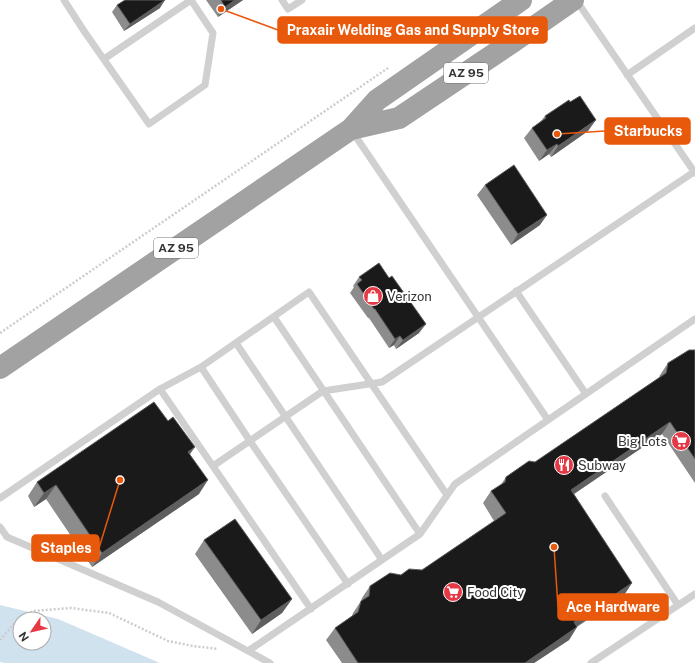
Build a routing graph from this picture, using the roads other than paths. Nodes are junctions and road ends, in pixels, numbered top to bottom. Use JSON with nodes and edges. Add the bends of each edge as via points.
{"nodes":[{"id":1,"x":64,"y":0,"type":"edge"},
{"id":2,"x":191,"y":0,"type":"edge"},
{"id":3,"x":282,"y":0,"type":"edge"},
{"id":4,"x":302,"y":0,"type":"edge"},
{"id":5,"x":521,"y":0,"type":"edge"},
{"id":6,"x":575,"y":0,"type":"edge"},
{"id":7,"x":695,"y":28,"type":"edge"},
{"id":8,"x":104,"y":59,"type":"junction"},
{"id":9,"x":627,"y":75,"type":"junction"},
{"id":10,"x":351,"y":129,"type":"junction"},
{"id":11,"x":694,"y":172,"type":"edge"},
{"id":12,"x":516,"y":291,"type":"junction"},
{"id":13,"x":478,"y":316,"type":"junction"},
{"id":14,"x":274,"y":317,"type":"junction"},
{"id":15,"x":695,"y":319,"type":"edge"},
{"id":16,"x":236,"y":343,"type":"junction"},
{"id":17,"x":201,"y":367,"type":"junction"},
{"id":18,"x":0,"y":368,"type":"edge"},
{"id":19,"x":371,"y":383,"type":"junction"},
{"id":20,"x":160,"y":389,"type":"junction"},
{"id":21,"x":323,"y":391,"type":"junction"},
{"id":22,"x":586,"y":394,"type":"junction"},
{"id":23,"x":285,"y":417,"type":"junction"},
{"id":24,"x":548,"y":420,"type":"junction"},
{"id":25,"x":250,"y":441,"type":"junction"},
{"id":26,"x":213,"y":466,"type":"junction"},
{"id":27,"x":447,"y":495,"type":"junction"},
{"id":28,"x":605,"y":496,"type":"dead end"},
{"id":29,"x":0,"y":498,"type":"edge"},
{"id":30,"x":0,"y":527,"type":"edge"},
{"id":31,"x":420,"y":534,"type":"junction"},
{"id":32,"x":382,"y":560,"type":"junction"},
{"id":33,"x":348,"y":584,"type":"junction"},
{"id":34,"x":695,"y":594,"type":"edge"},
{"id":35,"x":678,"y":605,"type":"junction"},
{"id":36,"x":311,"y":609,"type":"junction"},
{"id":37,"x":248,"y":651,"type":"junction"},
{"id":38,"x":270,"y":663,"type":"edge"},
{"id":39,"x":591,"y":663,"type":"edge"}],
"edges":[{"from":1,"to":8,"type":"lane"},
{"from":2,"to":8,"type":"lane"},
{"from":2,"to":8,"type":"lane","via":[[213,33],[205,85],[149,124]]},
{"from":3,"to":4,"type":"lane","via":[[288,10]]},
{"from":5,"to":10,"type":"highway","number":"AZ 95","via":[[377,100]]},
{"from":6,"to":9,"type":"lane"},
{"from":6,"to":10,"type":"highway","number":"AZ 95","via":[[399,118]]},
{"from":7,"to":9,"type":"lane"},
{"from":9,"to":11,"type":"lane"},
{"from":10,"to":13,"type":"lane"},
{"from":10,"to":18,"type":"highway","number":"AZ 95"},
{"from":11,"to":12,"type":"lane"},
{"from":12,"to":13,"type":"lane"},
{"from":12,"to":22,"type":"lane"},
{"from":13,"to":19,"type":"lane","via":[[382,382]]},
{"from":13,"to":24,"type":"lane"},
{"from":14,"to":16,"type":"lane"},
{"from":14,"to":19,"type":"lane","via":[[309,292]]},
{"from":14,"to":21,"type":"lane"},
{"from":15,"to":22,"type":"lane"},
{"from":16,"to":17,"type":"lane"},
{"from":16,"to":23,"type":"lane"},
{"from":17,"to":20,"type":"lane"},
{"from":17,"to":25,"type":"lane"},
{"from":19,"to":21,"type":"lane"},
{"from":19,"to":27,"type":"lane"},
{"from":20,"to":26,"type":"lane"},
{"from":20,"to":29,"type":"lane"},
{"from":21,"to":23,"type":"lane"},
{"from":21,"to":31,"type":"lane"},
{"from":22,"to":24,"type":"lane"},
{"from":23,"to":25,"type":"lane"},
{"from":23,"to":32,"type":"lane"},
{"from":24,"to":27,"type":"lane","via":[[455,484]]},
{"from":25,"to":26,"type":"lane"},
{"from":25,"to":33,"type":"lane"},
{"from":26,"to":36,"type":"lane"},
{"from":27,"to":31,"type":"lane"},
{"from":28,"to":35,"type":"lane"},
{"from":30,"to":37,"type":"lane","via":[[7,537],[158,602]]},
{"from":31,"to":32,"type":"lane"},
{"from":32,"to":33,"type":"lane"},
{"from":33,"to":36,"type":"lane"},
{"from":34,"to":35,"type":"lane"},
{"from":35,"to":39,"type":"lane"},
{"from":36,"to":37,"type":"lane"},
{"from":37,"to":38,"type":"lane"}]}
